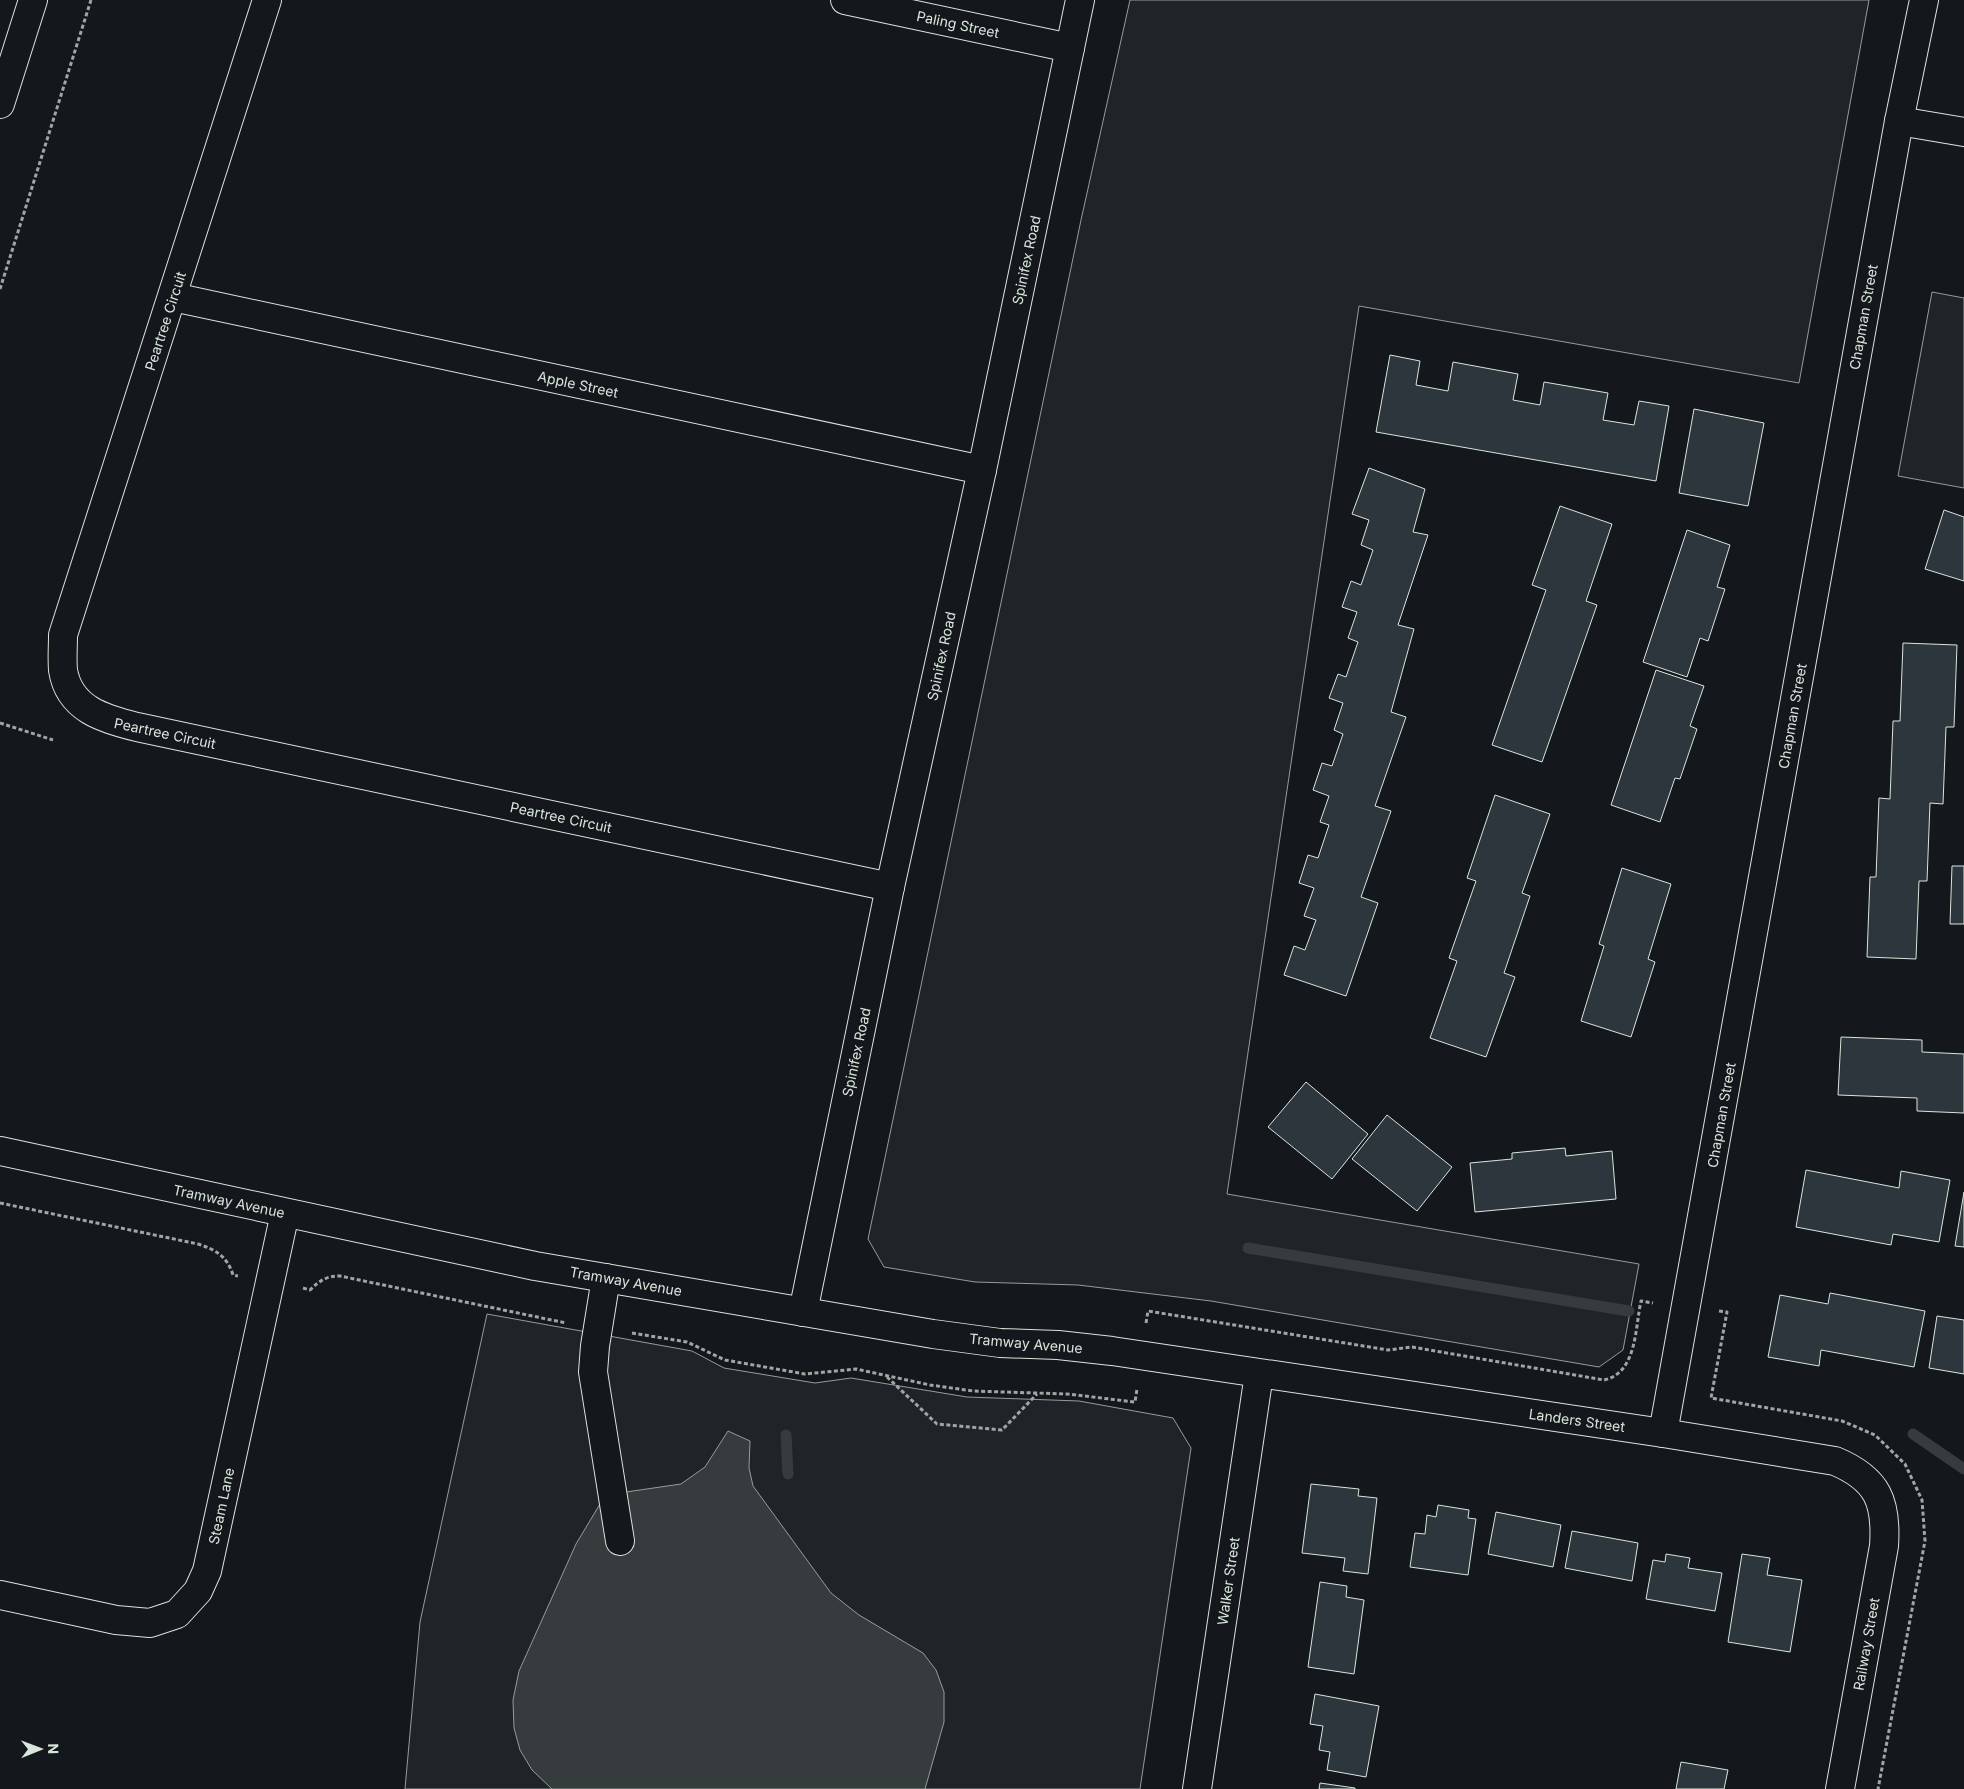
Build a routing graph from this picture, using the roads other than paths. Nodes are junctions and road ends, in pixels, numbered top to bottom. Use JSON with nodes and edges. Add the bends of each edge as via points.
{"nodes":[{"id":1,"x":33,"y":0,"type":"edge"},
{"id":2,"x":267,"y":0,"type":"edge"},
{"id":3,"x":846,"y":0,"type":"edge"},
{"id":4,"x":1080,"y":0,"type":"edge"},
{"id":5,"x":1924,"y":0,"type":"edge"},
{"id":6,"x":1070,"y":48,"type":"junction"},
{"id":7,"x":0,"y":104,"type":"edge"},
{"id":8,"x":1899,"y":121,"type":"junction"},
{"id":9,"x":1964,"y":132,"type":"edge"},
{"id":10,"x":173,"y":297,"type":"junction"},
{"id":11,"x":982,"y":470,"type":"junction"},
{"id":12,"x":890,"y":887,"type":"junction"},
{"id":13,"x":0,"y":1151,"type":"edge"},
{"id":14,"x":285,"y":1213,"type":"junction"},
{"id":15,"x":606,"y":1278,"type":"junction"},
{"id":16,"x":803,"y":1312,"type":"junction"},
{"id":17,"x":1259,"y":1374,"type":"junction"},
{"id":18,"x":1663,"y":1433,"type":"junction"},
{"id":19,"x":1881,"y":1499,"type":"joint"},
{"id":20,"x":620,"y":1541,"type":"dead end"},
{"id":21,"x":0,"y":1595,"type":"edge"},
{"id":22,"x":1197,"y":1789,"type":"edge"},
{"id":23,"x":1840,"y":1789,"type":"edge"}],
"edges":[{"from":1,"to":7,"type":"street"},
{"from":2,"to":10,"type":"street","name":"Peartree Circuit"},
{"from":3,"to":6,"type":"street","name":"Paling Street"},
{"from":4,"to":6,"type":"street","name":"Spinifex Road"},
{"from":5,"to":8,"type":"street","name":"Chapman Street"},
{"from":6,"to":11,"type":"street","name":"Spinifex Road"},
{"from":8,"to":9,"type":"street"},
{"from":8,"to":18,"type":"street","name":"Chapman Street"},
{"from":10,"to":11,"type":"street","name":"Apple Street"},
{"from":10,"to":12,"type":"street","name":"Peartree Circuit","via":[[64,636],[64,672],[76,702],[107,720],[137,727]]},
{"from":11,"to":12,"type":"street","name":"Spinifex Road"},
{"from":12,"to":16,"type":"street","name":"Spinifex Road"},
{"from":13,"to":14,"type":"street","name":"Tramway Avenue"},
{"from":14,"to":15,"type":"street","name":"Tramway Avenue"},
{"from":14,"to":21,"type":"street","name":"Steam Lane","via":[[207,1571],[198,1592],[177,1614],[150,1623],[116,1620]]},
{"from":15,"to":16,"type":"street","name":"Tramway Avenue"},
{"from":15,"to":20,"type":"street","via":[[592,1372]]},
{"from":16,"to":17,"type":"street","name":"Tramway Avenue","via":[[933,1334],[1000,1343],[1103,1350]]},
{"from":17,"to":18,"type":"street","name":"Landers Street"},
{"from":17,"to":22,"type":"street","name":"Walker Street"},
{"from":18,"to":19,"type":"street","name":"Landers Street","via":[[1835,1461],[1854,1469],[1869,1481]]},
{"from":19,"to":23,"type":"street","name":"Railway Street","via":[[1886,1522],[1884,1546]]}]}
